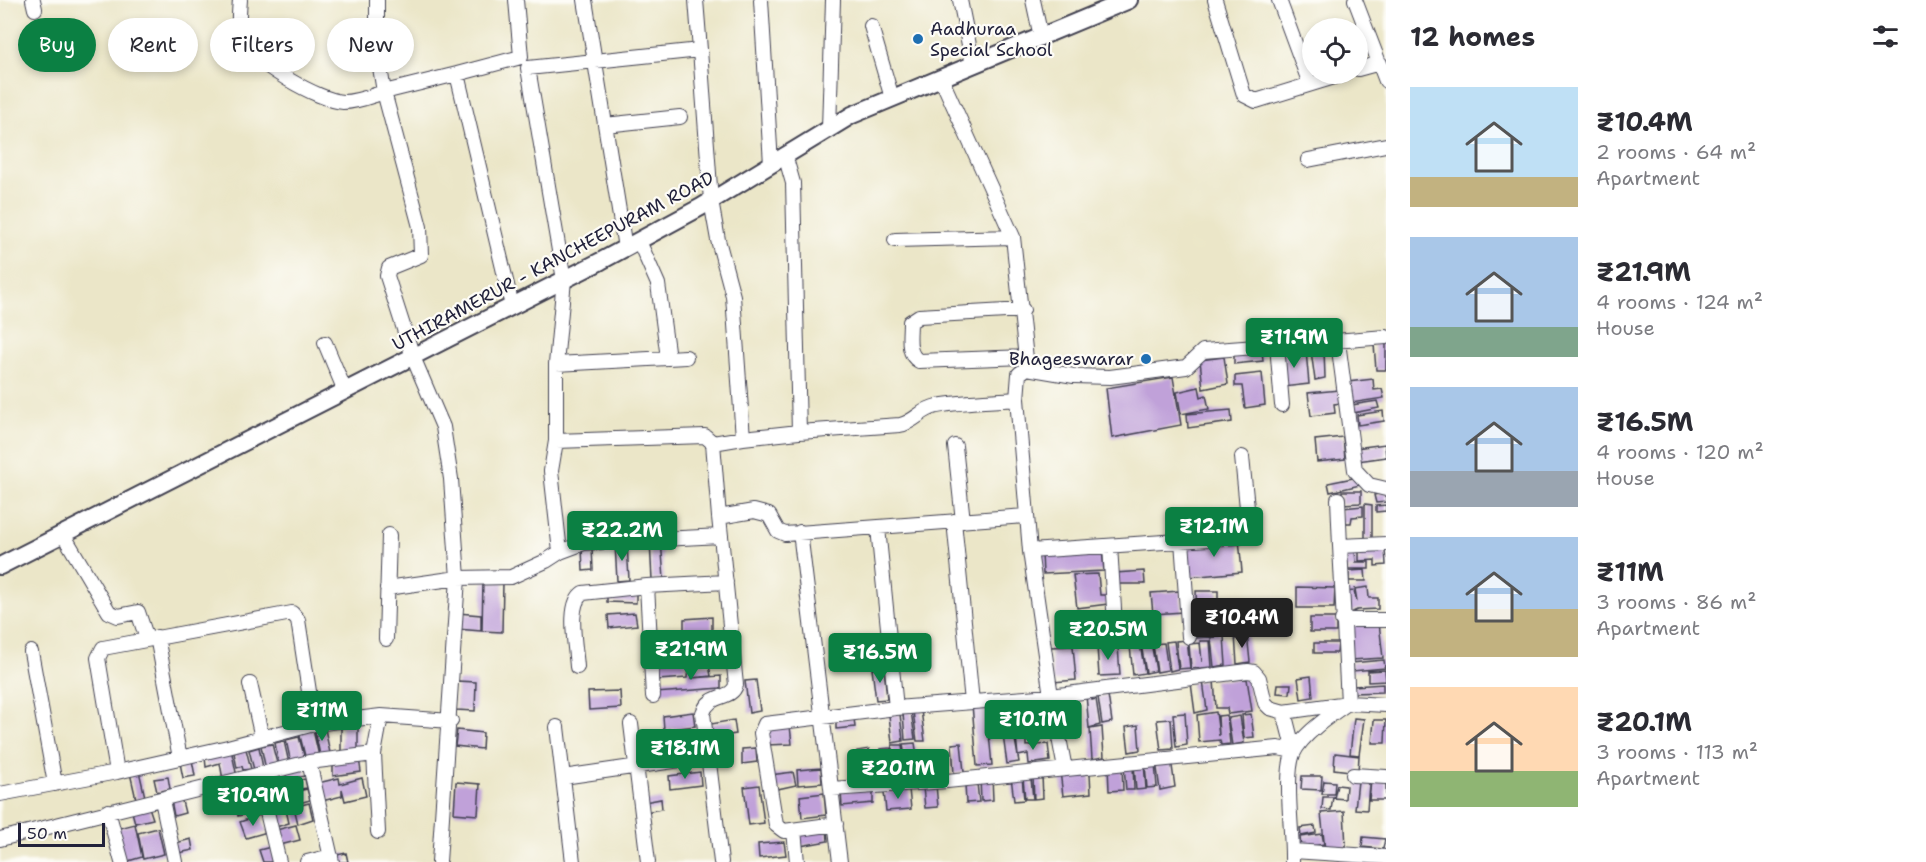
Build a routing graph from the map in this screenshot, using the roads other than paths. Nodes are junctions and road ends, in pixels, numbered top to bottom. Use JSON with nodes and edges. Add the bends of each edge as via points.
{"nodes":[{"id":1,"x":240,"y":0,"type":"edge"},
{"id":2,"x":376,"y":0,"type":"edge"},
{"id":3,"x":516,"y":0,"type":"edge"},
{"id":4,"x":585,"y":0,"type":"edge"},
{"id":5,"x":696,"y":0,"type":"edge"},
{"id":6,"x":761,"y":0,"type":"edge"},
{"id":7,"x":833,"y":0,"type":"edge"},
{"id":8,"x":960,"y":0,"type":"edge"},
{"id":9,"x":1034,"y":0,"type":"edge"},
{"id":10,"x":1129,"y":0,"type":"edge"},
{"id":11,"x":1215,"y":0,"type":"edge"},
{"id":12,"x":1280,"y":0,"type":"edge"},
{"id":13,"x":1355,"y":0,"type":"edge"},
{"id":14,"x":1111,"y":4,"type":"edge"},
{"id":15,"x":871,"y":26,"type":"dead end"},
{"id":16,"x":1041,"y":36,"type":"junction"},
{"id":17,"x":700,"y":50,"type":"junction"},
{"id":18,"x":594,"y":60,"type":"junction"},
{"id":19,"x":1302,"y":62,"type":"edge"},
{"id":20,"x":524,"y":63,"type":"junction"},
{"id":21,"x":1380,"y":63,"type":"junction"},
{"id":22,"x":973,"y":65,"type":"junction"},
{"id":23,"x":1368,"y":66,"type":"edge"},
{"id":24,"x":457,"y":74,"type":"junction"},
{"id":25,"x":940,"y":78,"type":"junction"},
{"id":26,"x":1386,"y":81,"type":"edge"},
{"id":27,"x":1310,"y":84,"type":"edge"},
{"id":28,"x":384,"y":92,"type":"junction"},
{"id":29,"x":891,"y":98,"type":"junction"},
{"id":30,"x":680,"y":117,"type":"dead end"},
{"id":31,"x":605,"y":125,"type":"junction"},
{"id":32,"x":829,"y":129,"type":"junction"},
{"id":33,"x":1386,"y":145,"type":"edge"},
{"id":34,"x":778,"y":160,"type":"junction"},
{"id":35,"x":1308,"y":160,"type":"dead end"},
{"id":36,"x":711,"y":201,"type":"junction"},
{"id":37,"x":1013,"y":237,"type":"junction"},
{"id":38,"x":896,"y":240,"type":"dead end"},
{"id":39,"x":632,"y":244,"type":"junction"},
{"id":40,"x":556,"y":284,"type":"junction"},
{"id":41,"x":515,"y":305,"type":"junction"},
{"id":42,"x":1023,"y":310,"type":"junction"},
{"id":43,"x":1386,"y":337,"type":"edge"},
{"id":44,"x":1338,"y":342,"type":"junction"},
{"id":45,"x":325,"y":343,"type":"dead end"},
{"id":46,"x":1277,"y":345,"type":"junction"},
{"id":47,"x":413,"y":357,"type":"junction"},
{"id":48,"x":686,"y":357,"type":"dead end"},
{"id":49,"x":668,"y":358,"type":"junction"},
{"id":50,"x":1027,"y":362,"type":"junction"},
{"id":51,"x":556,"y":364,"type":"junction"},
{"id":52,"x":345,"y":391,"type":"junction"},
{"id":53,"x":1017,"y":399,"type":"junction"},
{"id":54,"x":1282,"y":405,"type":"dead end"},
{"id":55,"x":800,"y":432,"type":"junction"},
{"id":56,"x":743,"y":438,"type":"junction"},
{"id":57,"x":556,"y":441,"type":"junction"},
{"id":58,"x":713,"y":443,"type":"junction"},
{"id":59,"x":955,"y":446,"type":"dead end"},
{"id":60,"x":1242,"y":457,"type":"dead end"},
{"id":61,"x":1386,"y":489,"type":"edge"},
{"id":62,"x":1338,"y":499,"type":"dead end"},
{"id":63,"x":1026,"y":516,"type":"junction"},
{"id":64,"x":719,"y":517,"type":"junction"},
{"id":65,"x":959,"y":521,"type":"junction"},
{"id":66,"x":878,"y":528,"type":"junction"},
{"id":67,"x":800,"y":532,"type":"junction"},
{"id":68,"x":63,"y":534,"type":"junction"},
{"id":69,"x":389,"y":534,"type":"dead end"},
{"id":70,"x":721,"y":536,"type":"junction"},
{"id":71,"x":1182,"y":541,"type":"junction"},
{"id":72,"x":1386,"y":544,"type":"edge"},
{"id":73,"x":1110,"y":546,"type":"junction"},
{"id":74,"x":1340,"y":546,"type":"junction"},
{"id":75,"x":560,"y":552,"type":"junction"},
{"id":76,"x":1030,"y":552,"type":"junction"},
{"id":77,"x":0,"y":566,"type":"edge"},
{"id":78,"x":458,"y":578,"type":"junction"},
{"id":79,"x":726,"y":582,"type":"junction"},
{"id":80,"x":647,"y":586,"type":"junction"},
{"id":81,"x":387,"y":588,"type":"junction"},
{"id":82,"x":1342,"y":620,"type":"junction"},
{"id":83,"x":1386,"y":620,"type":"edge"},
{"id":84,"x":1190,"y":637,"type":"dead end"},
{"id":85,"x":152,"y":638,"type":"junction"},
{"id":86,"x":386,"y":639,"type":"dead end"},
{"id":87,"x":1116,"y":640,"type":"dead end"},
{"id":88,"x":31,"y":652,"type":"dead end"},
{"id":89,"x":577,"y":667,"type":"dead end"},
{"id":90,"x":250,"y":684,"type":"dead end"},
{"id":91,"x":653,"y":696,"type":"dead end"},
{"id":92,"x":1051,"y":696,"type":"junction"},
{"id":93,"x":972,"y":702,"type":"junction"},
{"id":94,"x":1348,"y":703,"type":"junction"},
{"id":95,"x":1386,"y":705,"type":"edge"},
{"id":96,"x":896,"y":708,"type":"junction"},
{"id":97,"x":1284,"y":712,"type":"junction"},
{"id":98,"x":381,"y":716,"type":"junction"},
{"id":99,"x":822,"y":718,"type":"junction"},
{"id":100,"x":450,"y":721,"type":"junction"},
{"id":101,"x":314,"y":724,"type":"junction"},
{"id":102,"x":631,"y":724,"type":"dead end"},
{"id":103,"x":557,"y":727,"type":"dead end"},
{"id":104,"x":262,"y":738,"type":"junction"},
{"id":105,"x":1294,"y":752,"type":"junction"},
{"id":106,"x":374,"y":754,"type":"junction"},
{"id":107,"x":708,"y":756,"type":"junction"},
{"id":108,"x":180,"y":758,"type":"junction"},
{"id":109,"x":309,"y":762,"type":"junction"},
{"id":110,"x":637,"y":766,"type":"junction"},
{"id":111,"x":1065,"y":769,"type":"junction"},
{"id":112,"x":117,"y":772,"type":"junction"},
{"id":113,"x":258,"y":775,"type":"junction"},
{"id":114,"x":1353,"y":775,"type":"dead end"},
{"id":115,"x":563,"y":777,"type":"junction"},
{"id":116,"x":1386,"y":777,"type":"edge"},
{"id":117,"x":55,"y":784,"type":"junction"},
{"id":118,"x":832,"y":789,"type":"junction"},
{"id":119,"x":0,"y":794,"type":"edge"},
{"id":120,"x":162,"y":800,"type":"junction"},
{"id":121,"x":108,"y":811,"type":"junction"},
{"id":122,"x":836,"y":824,"type":"junction"},
{"id":123,"x":794,"y":830,"type":"junction"},
{"id":124,"x":378,"y":832,"type":"dead end"},
{"id":125,"x":0,"y":839,"type":"edge"},
{"id":126,"x":1292,"y":856,"type":"edge"},
{"id":127,"x":1386,"y":857,"type":"edge"},
{"id":128,"x":332,"y":859,"type":"edge"},
{"id":129,"x":122,"y":862,"type":"edge"},
{"id":130,"x":175,"y":862,"type":"edge"},
{"id":131,"x":279,"y":862,"type":"edge"},
{"id":132,"x":307,"y":862,"type":"edge"},
{"id":133,"x":439,"y":862,"type":"edge"},
{"id":134,"x":573,"y":862,"type":"edge"},
{"id":135,"x":648,"y":862,"type":"edge"},
{"id":136,"x":721,"y":862,"type":"edge"},
{"id":137,"x":797,"y":862,"type":"edge"},
{"id":138,"x":840,"y":862,"type":"edge"}],
"edges":[{"from":1,"to":28,"type":"street","via":[[242,40],[252,56],[271,70],[332,101],[353,101]]},
{"from":2,"to":28,"type":"street","via":[[378,58]]},
{"from":3,"to":20,"type":"street"},
{"from":4,"to":18,"type":"street"},
{"from":5,"to":17,"type":"street"},
{"from":6,"to":34,"type":"street"},
{"from":7,"to":32,"type":"street"},
{"from":8,"to":22,"type":"street"},
{"from":9,"to":16,"type":"street"},
{"from":10,"to":14,"type":"main road","name":"UTHIRAMERUR - KANCHEEPURAM ROAD"},
{"from":11,"to":27,"type":"street","via":[[1244,95],[1256,101]]},
{"from":12,"to":19,"type":"street"},
{"from":13,"to":21,"type":"street"},
{"from":14,"to":16,"type":"main road","name":"UTHIRAMERUR - KANCHEEPURAM ROAD"},
{"from":15,"to":29,"type":"street"},
{"from":16,"to":22,"type":"main road","name":"UTHIRAMERUR - KANCHEEPURAM ROAD"},
{"from":17,"to":18,"type":"street"},
{"from":17,"to":36,"type":"street"},
{"from":18,"to":20,"type":"street"},
{"from":18,"to":31,"type":"street"},
{"from":20,"to":24,"type":"street","via":[[497,64]]},
{"from":20,"to":40,"type":"street"},
{"from":21,"to":23,"type":"street"},
{"from":21,"to":26,"type":"street"},
{"from":22,"to":25,"type":"main road","name":"UTHIRAMERUR - KANCHEEPURAM ROAD"},
{"from":24,"to":28,"type":"street"},
{"from":24,"to":41,"type":"street"},
{"from":25,"to":29,"type":"main road","name":"UTHIRAMERUR - KANCHEEPURAM ROAD"},
{"from":25,"to":37,"type":"street"},
{"from":28,"to":47,"type":"street","via":[[423,238],[421,255],[389,268],[387,276]]},
{"from":29,"to":32,"type":"main road","name":"UTHIRAMERUR - KANCHEEPURAM ROAD"},
{"from":30,"to":31,"type":"street"},
{"from":31,"to":39,"type":"street"},
{"from":32,"to":34,"type":"main road","name":"UTHIRAMERUR - KANCHEEPURAM ROAD"},
{"from":33,"to":35,"type":"street"},
{"from":34,"to":36,"type":"main road","name":"UTHIRAMERUR - KANCHEEPURAM ROAD"},
{"from":34,"to":55,"type":"street","via":[[793,183]]},
{"from":36,"to":39,"type":"main road","name":"UTHIRAMERUR - KANCHEEPURAM ROAD"},
{"from":36,"to":56,"type":"street","via":[[733,296]]},
{"from":37,"to":38,"type":"street"},
{"from":37,"to":42,"type":"street"},
{"from":39,"to":40,"type":"main road","name":"UTHIRAMERUR - KANCHEEPURAM ROAD"},
{"from":39,"to":49,"type":"street","via":[[658,284]]},
{"from":40,"to":41,"type":"main road","name":"UTHIRAMERUR - KANCHEEPURAM ROAD"},
{"from":40,"to":51,"type":"street"},
{"from":41,"to":47,"type":"main road","name":"UTHIRAMERUR - KANCHEEPURAM ROAD"},
{"from":42,"to":50,"type":"street"},
{"from":42,"to":50,"type":"street","via":[[919,316],[910,322],[910,350],[919,361]]},
{"from":43,"to":44,"type":"street"},
{"from":44,"to":46,"type":"street"},
{"from":44,"to":61,"type":"street","via":[[1355,470],[1369,485]]},
{"from":45,"to":52,"type":"street"},
{"from":46,"to":50,"type":"street","via":[[1203,351],[1186,367],[1110,377],[1074,376]]},
{"from":46,"to":54,"type":"street"},
{"from":47,"to":52,"type":"main road","name":"UTHIRAMERUR - KANCHEEPURAM ROAD"},
{"from":47,"to":78,"type":"street","via":[[443,427]]},
{"from":48,"to":49,"type":"street"},
{"from":49,"to":51,"type":"street"},
{"from":50,"to":53,"type":"street","via":[[1019,374]]},
{"from":51,"to":57,"type":"street"},
{"from":52,"to":68,"type":"main road","name":"UTHIRAMERUR - KANCHEEPURAM ROAD"},
{"from":53,"to":55,"type":"street","via":[[938,406],[900,425]]},
{"from":53,"to":63,"type":"street"},
{"from":55,"to":56,"type":"street"},
{"from":56,"to":58,"type":"street"},
{"from":57,"to":58,"type":"street","via":[[696,435]]},
{"from":57,"to":75,"type":"street","via":[[551,471]]},
{"from":58,"to":64,"type":"street"},
{"from":59,"to":65,"type":"street"},
{"from":60,"to":71,"type":"street","via":[[1249,528],[1239,537]]},
{"from":62,"to":74,"type":"street"},
{"from":63,"to":65,"type":"street"},
{"from":63,"to":76,"type":"street"},
{"from":64,"to":67,"type":"street","via":[[762,512],[769,515],[778,531]]},
{"from":64,"to":70,"type":"street"},
{"from":65,"to":66,"type":"street"},
{"from":65,"to":93,"type":"street"},
{"from":66,"to":67,"type":"street"},
{"from":66,"to":96,"type":"street"},
{"from":67,"to":99,"type":"street"},
{"from":68,"to":77,"type":"main road","name":"UTHIRAMERUR - KANCHEEPURAM ROAD"},
{"from":68,"to":85,"type":"street","via":[[109,612],[118,616],[138,612]]},
{"from":69,"to":81,"type":"street"},
{"from":70,"to":75,"type":"street","via":[[584,543]]},
{"from":70,"to":79,"type":"street"},
{"from":71,"to":73,"type":"street"},
{"from":71,"to":84,"type":"street"},
{"from":72,"to":74,"type":"street"},
{"from":73,"to":76,"type":"street"},
{"from":73,"to":87,"type":"street"},
{"from":74,"to":82,"type":"street"},
{"from":75,"to":78,"type":"street","via":[[500,579]]},
{"from":76,"to":92,"type":"street"},
{"from":78,"to":81,"type":"street"},
{"from":78,"to":100,"type":"street"},
{"from":79,"to":80,"type":"street"},
{"from":79,"to":107,"type":"street","via":[[736,685],[734,691],[713,699],[705,707]]},
{"from":80,"to":89,"type":"street","via":[[590,590],[577,596],[573,608]]},
{"from":80,"to":91,"type":"street"},
{"from":81,"to":86,"type":"street"},
{"from":82,"to":83,"type":"street"},
{"from":82,"to":94,"type":"street"},
{"from":85,"to":101,"type":"street","via":[[292,612],[298,620]]},
{"from":85,"to":108,"type":"street"},
{"from":85,"to":112,"type":"street","via":[[99,652]]},
{"from":88,"to":117,"type":"street"},
{"from":90,"to":104,"type":"street"},
{"from":92,"to":93,"type":"street"},
{"from":92,"to":97,"type":"street","via":[[1248,671],[1259,678],[1265,703]]},
{"from":92,"to":111,"type":"street"},
{"from":93,"to":96,"type":"street"},
{"from":94,"to":95,"type":"street"},
{"from":94,"to":97,"type":"street"},
{"from":94,"to":105,"type":"street","via":[[1322,721]]},
{"from":96,"to":99,"type":"street"},
{"from":97,"to":105,"type":"street"},
{"from":98,"to":100,"type":"street"},
{"from":98,"to":101,"type":"street"},
{"from":98,"to":106,"type":"street"},
{"from":99,"to":118,"type":"street"},
{"from":99,"to":123,"type":"street","via":[[765,724],[762,728],[776,825],[784,831]]},
{"from":100,"to":133,"type":"street"},
{"from":101,"to":104,"type":"street"},
{"from":102,"to":110,"type":"street"},
{"from":103,"to":115,"type":"street"},
{"from":104,"to":108,"type":"street"},
{"from":105,"to":111,"type":"street","via":[[1278,748]]},
{"from":105,"to":126,"type":"street","via":[[1290,767]]},
{"from":106,"to":109,"type":"street"},
{"from":106,"to":124,"type":"street"},
{"from":107,"to":110,"type":"street"},
{"from":107,"to":136,"type":"street"},
{"from":108,"to":112,"type":"street"},
{"from":109,"to":113,"type":"street"},
{"from":109,"to":128,"type":"street"},
{"from":110,"to":115,"type":"street"},
{"from":110,"to":135,"type":"street"},
{"from":111,"to":118,"type":"street"},
{"from":112,"to":117,"type":"street"},
{"from":113,"to":120,"type":"street"},
{"from":113,"to":131,"type":"street"},
{"from":114,"to":116,"type":"street"},
{"from":115,"to":134,"type":"street"},
{"from":117,"to":119,"type":"street"},
{"from":118,"to":122,"type":"street"},
{"from":120,"to":121,"type":"street"},
{"from":120,"to":130,"type":"street"},
{"from":121,"to":125,"type":"street"},
{"from":121,"to":129,"type":"street"},
{"from":122,"to":123,"type":"street"},
{"from":122,"to":138,"type":"street"},
{"from":123,"to":137,"type":"street"},
{"from":126,"to":127,"type":"street"},
{"from":128,"to":132,"type":"street"}]}
